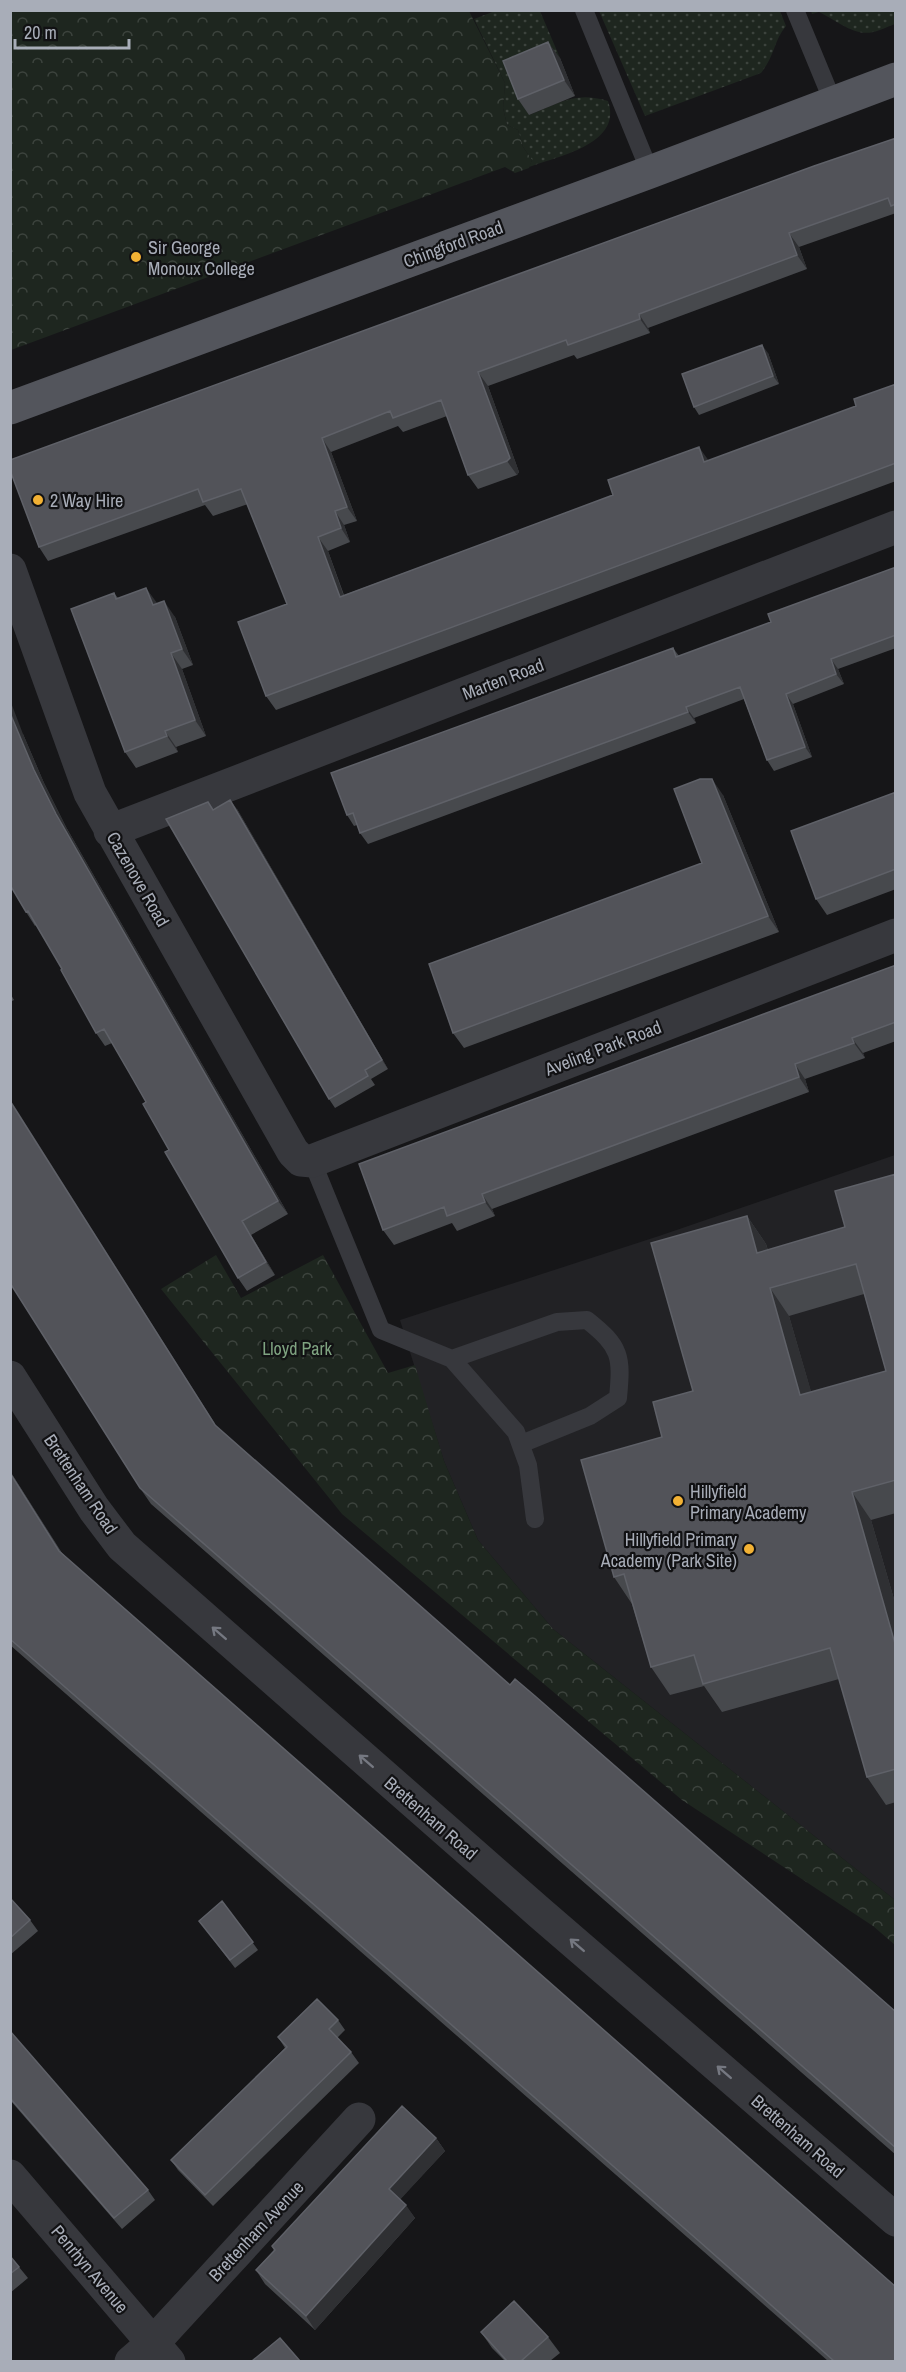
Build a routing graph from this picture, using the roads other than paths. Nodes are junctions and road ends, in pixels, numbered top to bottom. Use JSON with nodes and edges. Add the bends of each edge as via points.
{"nodes":[{"id":1,"x":584,"y":10,"type":"edge"},
{"id":2,"x":795,"y":10,"type":"edge"},
{"id":3,"x":896,"y":79,"type":"edge"},
{"id":4,"x":833,"y":102,"type":"junction"},
{"id":5,"x":650,"y":172,"type":"junction"},
{"id":6,"x":10,"y":408,"type":"edge"},
{"id":7,"x":896,"y":527,"type":"edge"},
{"id":8,"x":10,"y":570,"type":"edge"},
{"id":9,"x":110,"y":831,"type":"junction"},
{"id":10,"x":896,"y":935,"type":"edge"},
{"id":11,"x":312,"y":1161,"type":"junction"},
{"id":12,"x":452,"y":1359,"type":"junction"},
{"id":13,"x":10,"y":1377,"type":"edge"},
{"id":14,"x":521,"y":1444,"type":"junction"},
{"id":15,"x":535,"y":1519,"type":"dead end"},
{"id":16,"x":359,"y":2119,"type":"dead end"},
{"id":17,"x":10,"y":2176,"type":"edge"},
{"id":18,"x":896,"y":2220,"type":"edge"},
{"id":19,"x":151,"y":2355,"type":"edge"}],
"edges":[{"from":1,"to":5,"type":"lane"},
{"from":2,"to":4,"type":"lane"},
{"from":3,"to":4,"type":"main road","name":"Chingford Road"},
{"from":4,"to":5,"type":"main road","name":"Chingford Road"},
{"from":5,"to":6,"type":"main road","name":"Chingford Road"},
{"from":7,"to":9,"type":"street","name":"Marten Road"},
{"from":8,"to":9,"type":"street","name":"Cazenove Road","via":[[90,793]]},
{"from":9,"to":11,"type":"street","name":"Cazenove Road","via":[[293,1152],[302,1160]]},
{"from":10,"to":11,"type":"street","name":"Aveling Park Road"},
{"from":11,"to":12,"type":"lane","via":[[381,1330]]},
{"from":12,"to":14,"type":"lane","via":[[516,1432]]},
{"from":12,"to":14,"type":"lane","via":[[557,1322],[588,1320],[609,1337],[621,1365],[618,1398],[590,1416]]},
{"from":18,"to":13,"type":"street","name":"Brettenham Road","one_way":true,"via":[[131,1554],[94,1509]]},
{"from":14,"to":15,"type":"lane","via":[[528,1465]]},
{"from":16,"to":19,"type":"street","name":"Brettenham Avenue"},
{"from":17,"to":19,"type":"street","name":"Penrhyn Avenue"}]}
